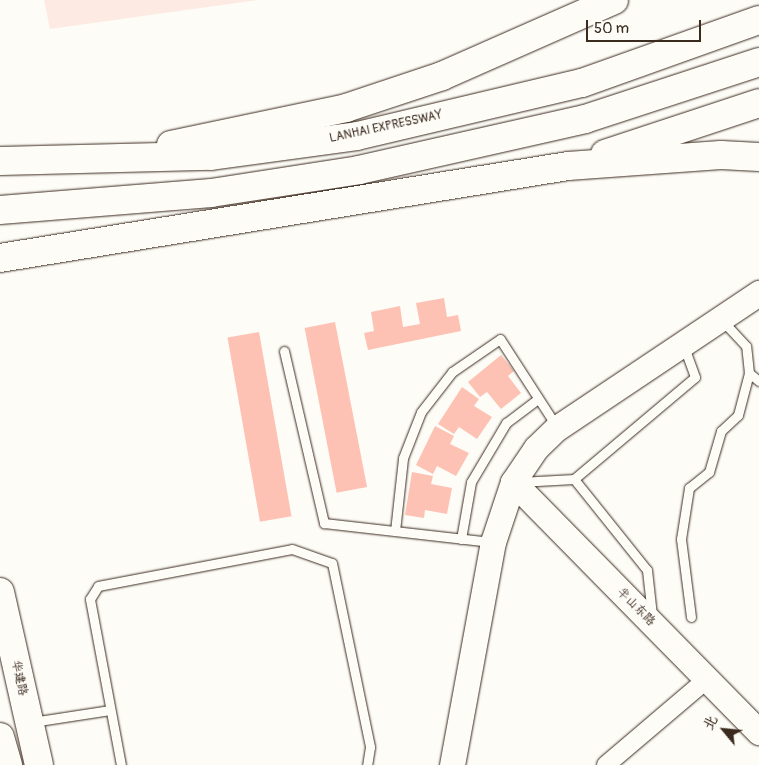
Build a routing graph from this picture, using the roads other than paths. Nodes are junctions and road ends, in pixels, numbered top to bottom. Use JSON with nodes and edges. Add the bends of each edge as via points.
{"nodes":[{"id":1,"x":614,"y":0,"type":"edge"},
{"id":2,"x":759,"y":20,"type":"edge"},
{"id":3,"x":759,"y":62,"type":"edge"},
{"id":4,"x":759,"y":103,"type":"edge"},
{"id":5,"x":759,"y":157,"type":"edge"},
{"id":6,"x":4,"y":161,"type":"edge"},
{"id":7,"x":88,"y":161,"type":"junction"},
{"id":8,"x":568,"y":166,"type":"junction"},
{"id":9,"x":5,"y":210,"type":"edge"},
{"id":10,"x":0,"y":258,"type":"edge"},
{"id":11,"x":759,"y":293,"type":"edge"},
{"id":12,"x":723,"y":321,"type":"junction"},
{"id":13,"x":684,"y":345,"type":"junction"},
{"id":14,"x":284,"y":351,"type":"dead end"},
{"id":15,"x":749,"y":373,"type":"junction"},
{"id":16,"x":759,"y":381,"type":"edge"},
{"id":17,"x":538,"y":398,"type":"junction"},
{"id":18,"x":557,"y":428,"type":"junction"},
{"id":19,"x":574,"y":479,"type":"junction"},
{"id":20,"x":514,"y":482,"type":"junction"},
{"id":21,"x":395,"y":531,"type":"junction"},
{"id":22,"x":461,"y":539,"type":"junction"},
{"id":23,"x":493,"y":542,"type":"junction"},
{"id":24,"x":0,"y":592,"type":"edge"},
{"id":25,"x":691,"y":617,"type":"dead end"},
{"id":26,"x":652,"y":624,"type":"junction"},
{"id":27,"x":707,"y":679,"type":"junction"},
{"id":28,"x":110,"y":710,"type":"junction"},
{"id":29,"x":30,"y":723,"type":"junction"},
{"id":30,"x":759,"y":732,"type":"edge"},
{"id":31,"x":0,"y":736,"type":"edge"},
{"id":32,"x":8,"y":765,"type":"edge"},
{"id":33,"x":39,"y":765,"type":"edge"},
{"id":34,"x":121,"y":765,"type":"edge"},
{"id":35,"x":367,"y":765,"type":"edge"},
{"id":36,"x":452,"y":765,"type":"edge"},
{"id":37,"x":606,"y":765,"type":"edge"}],
"edges":[{"from":1,"to":7,"type":"main road","via":[[442,76],[346,108]]},
{"from":2,"to":7,"type":"main road","name":"LANHAI EXPRESSWAY","via":[[582,83],[357,136],[212,156]]},
{"from":3,"to":9,"type":"main road","via":[[585,119],[359,170],[211,193]]},
{"from":4,"to":8,"type":"main road"},
{"from":5,"to":8,"type":"main road","via":[[721,155]]},
{"from":6,"to":7,"type":"main road","name":"LANHAI EXPRESSWAY"},
{"from":8,"to":10,"type":"main road"},
{"from":11,"to":12,"type":"street"},
{"from":12,"to":13,"type":"street"},
{"from":12,"to":15,"type":"lane","via":[[746,346]]},
{"from":13,"to":18,"type":"street"},
{"from":13,"to":19,"type":"lane","via":[[695,377]]},
{"from":14,"to":21,"type":"lane","via":[[324,523]]},
{"from":15,"to":16,"type":"lane"},
{"from":15,"to":25,"type":"lane","via":[[738,416],[721,431],[709,472],[689,488],[681,538]]},
{"from":17,"to":18,"type":"lane"},
{"from":17,"to":21,"type":"lane","via":[[500,339],[452,372],[421,412],[402,458]]},
{"from":17,"to":22,"type":"lane","via":[[506,423],[471,482]]},
{"from":18,"to":20,"type":"street","via":[[536,448]]},
{"from":19,"to":20,"type":"lane"},
{"from":19,"to":26,"type":"lane","via":[[647,570]]},
{"from":20,"to":23,"type":"street"},
{"from":20,"to":26,"type":"street","name":"半山东路"},
{"from":21,"to":22,"type":"lane"},
{"from":22,"to":23,"type":"lane"},
{"from":23,"to":36,"type":"street"},
{"from":24,"to":29,"type":"main road","name":"华建路"},
{"from":26,"to":27,"type":"street","name":"半山东路"},
{"from":27,"to":30,"type":"street","name":"半山东路"},
{"from":27,"to":37,"type":"street"},
{"from":28,"to":29,"type":"lane"},
{"from":28,"to":34,"type":"lane"},
{"from":28,"to":35,"type":"lane","via":[[90,599],[98,586],[292,549],[332,564],[370,747]]},
{"from":29,"to":33,"type":"main road","name":"华建路"},
{"from":31,"to":32,"type":"main road"}]}
